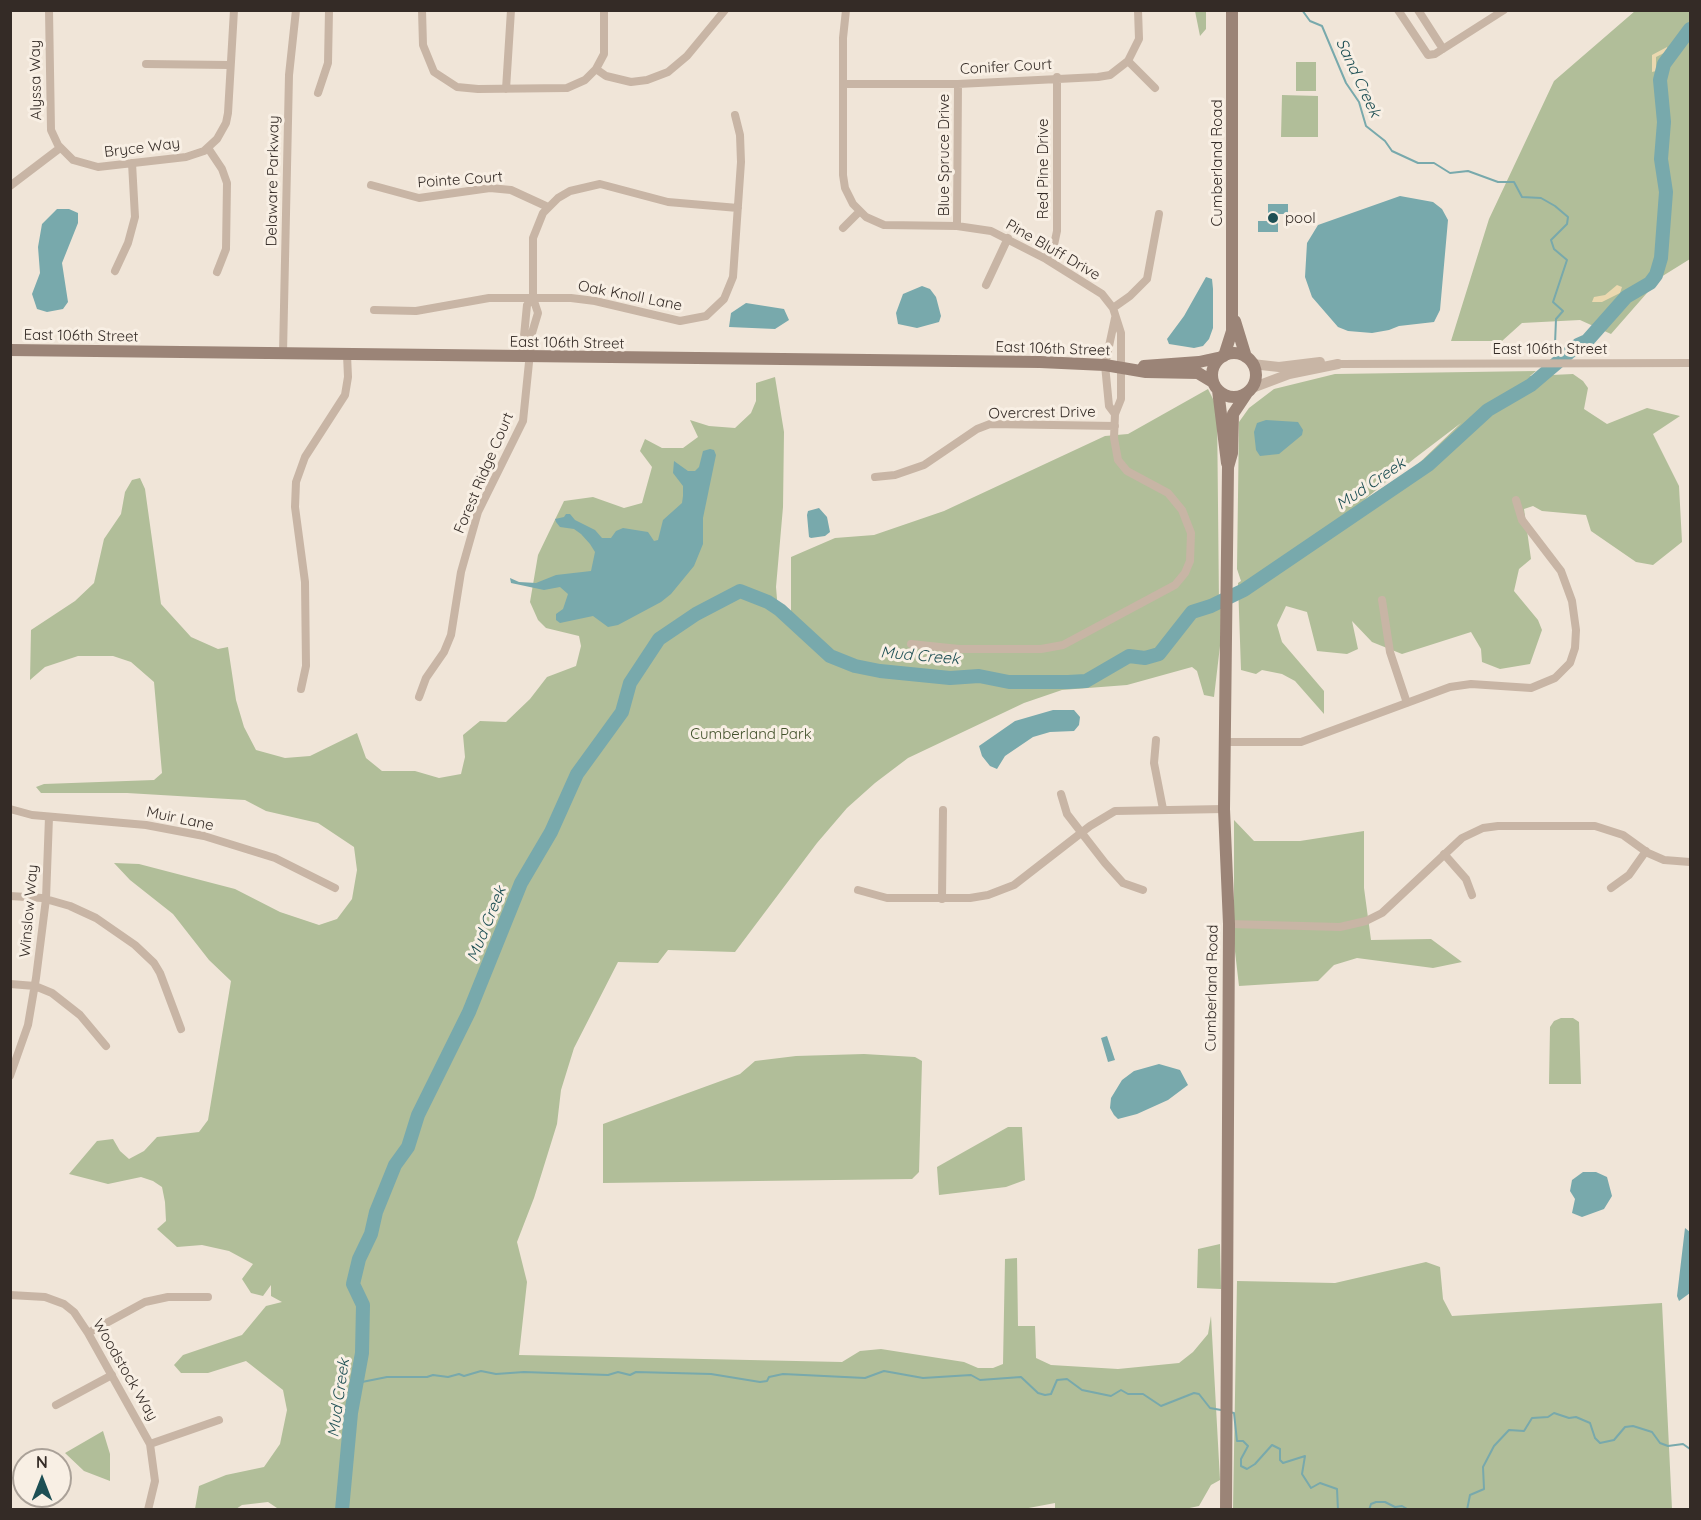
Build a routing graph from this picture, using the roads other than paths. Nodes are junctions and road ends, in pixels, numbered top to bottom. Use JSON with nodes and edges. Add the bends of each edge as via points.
{"nodes":[{"id":1,"x":49,"y":10,"type":"edge"},
{"id":2,"x":234,"y":10,"type":"edge"},
{"id":3,"x":296,"y":10,"type":"edge"},
{"id":4,"x":330,"y":10,"type":"edge"},
{"id":5,"x":422,"y":10,"type":"edge"},
{"id":6,"x":511,"y":10,"type":"edge"},
{"id":7,"x":603,"y":10,"type":"edge"},
{"id":8,"x":725,"y":10,"type":"edge"},
{"id":9,"x":846,"y":10,"type":"edge"},
{"id":10,"x":1138,"y":10,"type":"edge"},
{"id":11,"x":1232,"y":10,"type":"edge"},
{"id":12,"x":1398,"y":10,"type":"edge"},
{"id":13,"x":1418,"y":10,"type":"edge"},
{"id":14,"x":1504,"y":10,"type":"edge"},
{"id":15,"x":1443,"y":49,"type":"junction"},
{"id":16,"x":1128,"y":61,"type":"junction"},
{"id":17,"x":146,"y":64,"type":"dead end"},
{"id":18,"x":229,"y":66,"type":"junction"},
{"id":19,"x":596,"y":69,"type":"junction"},
{"id":20,"x":1057,"y":77,"type":"junction"},
{"id":21,"x":843,"y":84,"type":"junction"},
{"id":22,"x":958,"y":84,"type":"junction"},
{"id":23,"x":506,"y":88,"type":"junction"},
{"id":24,"x":1155,"y":88,"type":"dead end"},
{"id":25,"x":318,"y":93,"type":"dead end"},
{"id":26,"x":735,"y":115,"type":"dead end"},
{"id":27,"x":60,"y":148,"type":"junction"},
{"id":28,"x":207,"y":148,"type":"junction"},
{"id":29,"x":132,"y":163,"type":"junction"},
{"id":30,"x":371,"y":185,"type":"dead end"},
{"id":31,"x":10,"y":186,"type":"edge"},
{"id":32,"x":548,"y":207,"type":"junction"},
{"id":33,"x":738,"y":208,"type":"junction"},
{"id":34,"x":859,"y":212,"type":"junction"},
{"id":35,"x":1159,"y":214,"type":"dead end"},
{"id":36,"x":957,"y":226,"type":"junction"},
{"id":37,"x":843,"y":228,"type":"dead end"},
{"id":38,"x":1008,"y":238,"type":"junction"},
{"id":39,"x":1046,"y":259,"type":"junction"},
{"id":40,"x":115,"y":271,"type":"dead end"},
{"id":41,"x":217,"y":272,"type":"dead end"},
{"id":42,"x":986,"y":285,"type":"dead end"},
{"id":43,"x":533,"y":298,"type":"junction"},
{"id":44,"x":1113,"y":308,"type":"junction"},
{"id":45,"x":374,"y":310,"type":"dead end"},
{"id":46,"x":1232,"y":315,"type":"junction"},
{"id":47,"x":1116,"y":318,"type":"junction"},
{"id":48,"x":10,"y":350,"type":"edge"},
{"id":49,"x":283,"y":353,"type":"junction"},
{"id":50,"x":346,"y":355,"type":"junction"},
{"id":51,"x":1223,"y":356,"type":"junction"},
{"id":52,"x":526,"y":357,"type":"junction"},
{"id":53,"x":1249,"y":361,"type":"junction"},
{"id":54,"x":1690,"y":363,"type":"edge"},
{"id":55,"x":1338,"y":364,"type":"junction"},
{"id":56,"x":1105,"y":365,"type":"junction"},
{"id":57,"x":1122,"y":367,"type":"junction"},
{"id":58,"x":1216,"y":386,"type":"junction"},
{"id":59,"x":1249,"y":391,"type":"junction"},
{"id":60,"x":1115,"y":414,"type":"junction"},
{"id":61,"x":1115,"y":426,"type":"junction"},
{"id":62,"x":1228,"y":467,"type":"junction"},
{"id":63,"x":875,"y":477,"type":"dead end"},
{"id":64,"x":1516,"y":500,"type":"dead end"},
{"id":65,"x":1382,"y":600,"type":"dead end"},
{"id":66,"x":911,"y":644,"type":"dead end"},
{"id":67,"x":300,"y":689,"type":"dead end"},
{"id":68,"x":418,"y":697,"type":"dead end"},
{"id":69,"x":1407,"y":703,"type":"junction"},
{"id":70,"x":1156,"y":740,"type":"dead end"},
{"id":71,"x":1225,"y":742,"type":"junction"},
{"id":72,"x":1061,"y":794,"type":"dead end"},
{"id":73,"x":10,"y":809,"type":"edge"},
{"id":74,"x":1163,"y":809,"type":"junction"},
{"id":75,"x":1224,"y":809,"type":"junction"},
{"id":76,"x":943,"y":810,"type":"dead end"},
{"id":77,"x":49,"y":817,"type":"junction"},
{"id":78,"x":1081,"y":834,"type":"junction"},
{"id":79,"x":1646,"y":852,"type":"junction"},
{"id":80,"x":1444,"y":854,"type":"junction"},
{"id":81,"x":1690,"y":862,"type":"edge"},
{"id":82,"x":335,"y":888,"type":"dead end"},
{"id":83,"x":1611,"y":888,"type":"dead end"},
{"id":84,"x":858,"y":890,"type":"dead end"},
{"id":85,"x":1143,"y":890,"type":"dead end"},
{"id":86,"x":1472,"y":895,"type":"dead end"},
{"id":87,"x":10,"y":896,"type":"edge"},
{"id":88,"x":46,"y":899,"type":"junction"},
{"id":89,"x":942,"y":899,"type":"junction"},
{"id":90,"x":1229,"y":924,"type":"junction"},
{"id":91,"x":10,"y":984,"type":"edge"},
{"id":92,"x":35,"y":986,"type":"junction"},
{"id":93,"x":181,"y":1029,"type":"dead end"},
{"id":94,"x":106,"y":1046,"type":"dead end"},
{"id":95,"x":10,"y":1076,"type":"edge"},
{"id":96,"x":10,"y":1295,"type":"edge"},
{"id":97,"x":208,"y":1297,"type":"dead end"},
{"id":98,"x":88,"y":1333,"type":"junction"},
{"id":99,"x":111,"y":1375,"type":"junction"},
{"id":100,"x":56,"y":1405,"type":"dead end"},
{"id":101,"x":219,"y":1420,"type":"dead end"},
{"id":102,"x":150,"y":1444,"type":"junction"},
{"id":103,"x":148,"y":1509,"type":"edge"},
{"id":104,"x":1226,"y":1509,"type":"edge"}],
"edges":[{"from":1,"to":27,"type":"street","name":"Alyssa Way","via":[[51,129]]},
{"from":2,"to":18,"type":"street"},
{"from":3,"to":49,"type":"street","name":"Delaware Parkway","via":[[289,75]]},
{"from":4,"to":25,"type":"street","via":[[328,63]]},
{"from":5,"to":23,"type":"street","via":[[423,45],[434,72],[457,87]]},
{"from":6,"to":23,"type":"street"},
{"from":7,"to":19,"type":"street","via":[[605,46]]},
{"from":8,"to":19,"type":"street","via":[[669,72],[631,82],[606,76]]},
{"from":9,"to":21,"type":"street"},
{"from":10,"to":16,"type":"street","via":[[1139,39]]},
{"from":11,"to":46,"type":"main road","name":"Cumberland Road"},
{"from":12,"to":15,"type":"street","via":[[1424,53]]},
{"from":13,"to":15,"type":"street"},
{"from":14,"to":15,"type":"street"},
{"from":16,"to":20,"type":"street","name":"Conifer Court","via":[[1110,75]]},
{"from":16,"to":24,"type":"street"},
{"from":17,"to":18,"type":"street"},
{"from":18,"to":28,"type":"street","via":[[226,123],[217,140]]},
{"from":19,"to":23,"type":"street","via":[[585,80],[567,88]]},
{"from":20,"to":22,"type":"street","name":"Conifer Court"},
{"from":20,"to":39,"type":"street","name":"Red Pine Drive","via":[[1057,231]]},
{"from":21,"to":22,"type":"street","name":"Conifer Court"},
{"from":21,"to":34,"type":"street","via":[[843,175],[849,197]]},
{"from":22,"to":36,"type":"street","name":"Blue Spruce Drive"},
{"from":26,"to":33,"type":"street","name":"Oak Knoll Lane","via":[[741,147]]},
{"from":27,"to":29,"type":"street","name":"Bryce Way","via":[[73,160],[90,166]]},
{"from":27,"to":31,"type":"street"},
{"from":28,"to":29,"type":"street","name":"Bryce Way","via":[[186,157]]},
{"from":28,"to":41,"type":"street","via":[[227,183],[226,249]]},
{"from":29,"to":40,"type":"street","via":[[135,217]]},
{"from":30,"to":32,"type":"street","name":"Pointe Court","via":[[419,198],[490,188],[511,190]]},
{"from":32,"to":33,"type":"street","via":[[570,190],[600,184],[668,202]]},
{"from":32,"to":43,"type":"street","name":"Forest Ridge Court","via":[[533,238]]},
{"from":33,"to":43,"type":"street","name":"Oak Knoll Lane","via":[[731,286],[706,316],[680,321],[595,301]]},
{"from":34,"to":36,"type":"street","name":"Pine Bluff Drive","via":[[893,227]]},
{"from":34,"to":37,"type":"street"},
{"from":35,"to":44,"type":"street","via":[[1147,279]]},
{"from":36,"to":38,"type":"street","name":"Pine Bluff Drive","via":[[983,229]]},
{"from":38,"to":39,"type":"street","name":"Pine Bluff Drive"},
{"from":38,"to":42,"type":"street"},
{"from":39,"to":44,"type":"street","name":"Pine Bluff Drive","via":[[1102,294]]},
{"from":43,"to":45,"type":"street","name":"Oak Knoll Lane","via":[[476,299],[416,310]]},
{"from":43,"to":52,"type":"street","name":"Forest Ridge Court","via":[[538,313]]},
{"from":44,"to":47,"type":"street","name":"Pine Bluff Drive"},
{"from":46,"to":51,"type":"main road","name":"Cumberland Road","via":[[1231,338]]},
{"from":46,"to":53,"type":"main road","name":"Cumberland Road"},
{"from":47,"to":56,"type":"street"},
{"from":47,"to":57,"type":"street","name":"Pine Bluff Drive","via":[[1121,333]]},
{"from":48,"to":49,"type":"main road","name":"East 106th Street"},
{"from":49,"to":50,"type":"main road","name":"East 106th Street"},
{"from":50,"to":52,"type":"main road","name":"East 106th Street"},
{"from":50,"to":67,"type":"street","via":[[345,395],[305,457],[296,482],[295,507],[305,582],[306,666]]},
{"from":51,"to":53,"type":"main road","via":[[1235,354]]},
{"from":51,"to":57,"type":"main road","name":"East 106th Street","via":[[1199,362]]},
{"from":51,"to":58,"type":"main road","via":[[1213,368]]},
{"from":52,"to":56,"type":"main road","name":"East 106th Street"},
{"from":52,"to":68,"type":"street","name":"Forest Ridge Court","via":[[523,421],[478,512],[461,572],[451,635]]},
{"from":53,"to":55,"type":"street","name":"East 106th Street","via":[[1279,367],[1318,362]]},
{"from":53,"to":59,"type":"main road","via":[[1256,376]]},
{"from":54,"to":55,"type":"street","name":"East 106th Street"},
{"from":55,"to":59,"type":"street","name":"East 106th Street","via":[[1289,374]]},
{"from":56,"to":57,"type":"main road","name":"East 106th Street"},
{"from":56,"to":60,"type":"street","via":[[1109,406]]},
{"from":57,"to":58,"type":"main road","name":"East 106th Street","via":[[1146,372],[1198,373]]},
{"from":57,"to":60,"type":"street","name":"Pine Bluff Drive","via":[[1121,399]]},
{"from":58,"to":59,"type":"main road","via":[[1229,397]]},
{"from":58,"to":62,"type":"main road","name":"Cumberland Road"},
{"from":59,"to":62,"type":"main road","name":"Cumberland Road","via":[[1233,414]]},
{"from":60,"to":61,"type":"street"},
{"from":61,"to":63,"type":"street","name":"Overcrest Drive","via":[[990,424],[924,465]]},
{"from":61,"to":66,"type":"street","via":[[1116,453],[1123,467],[1168,493],[1188,522],[1191,556],[1175,585],[1076,639],[1051,648],[937,649]]},
{"from":62,"to":71,"type":"main road","name":"Cumberland Road"},
{"from":64,"to":69,"type":"street","via":[[1520,516],[1554,560],[1569,589],[1576,630],[1570,663],[1556,678],[1537,687],[1462,685]]},
{"from":65,"to":69,"type":"street","via":[[1390,652]]},
{"from":69,"to":71,"type":"street","via":[[1301,742]]},
{"from":70,"to":74,"type":"street","via":[[1154,763]]},
{"from":71,"to":75,"type":"main road","name":"Cumberland Road"},
{"from":72,"to":78,"type":"street","via":[[1064,808]]},
{"from":73,"to":77,"type":"street","name":"Muir Lane"},
{"from":74,"to":75,"type":"street"},
{"from":74,"to":78,"type":"street","via":[[1115,811]]},
{"from":75,"to":90,"type":"main road","name":"Cumberland Road"},
{"from":76,"to":89,"type":"street"},
{"from":77,"to":82,"type":"street","name":"Muir Lane","via":[[135,823],[204,837],[275,858]]},
{"from":77,"to":88,"type":"street","name":"Winslow Way"},
{"from":78,"to":85,"type":"street","via":[[1123,883]]},
{"from":78,"to":89,"type":"street","via":[[1008,888],[970,898]]},
{"from":79,"to":80,"type":"street","via":[[1623,835],[1595,826],[1498,825],[1471,832]]},
{"from":79,"to":81,"type":"street","via":[[1664,860]]},
{"from":79,"to":83,"type":"street","via":[[1629,874]]},
{"from":80,"to":86,"type":"street","via":[[1462,874]]},
{"from":80,"to":90,"type":"street","via":[[1382,912],[1366,921],[1340,927]]},
{"from":84,"to":89,"type":"street","via":[[876,897]]},
{"from":87,"to":88,"type":"street"},
{"from":88,"to":92,"type":"street","name":"Winslow Way"},
{"from":88,"to":93,"type":"street","via":[[96,918],[145,953],[160,973]]},
{"from":90,"to":104,"type":"main road","name":"Cumberland Road"},
{"from":91,"to":92,"type":"street"},
{"from":92,"to":94,"type":"street","via":[[74,1010]]},
{"from":92,"to":95,"type":"street","name":"Winslow Way","via":[[28,1025]]},
{"from":96,"to":98,"type":"street","name":"Woodstock Way","via":[[45,1297],[64,1304]]},
{"from":97,"to":98,"type":"street","via":[[168,1297],[145,1302]]},
{"from":98,"to":99,"type":"street","name":"Woodstock Way"},
{"from":99,"to":100,"type":"street"},
{"from":99,"to":102,"type":"street","name":"Woodstock Way"},
{"from":101,"to":102,"type":"street"},
{"from":102,"to":103,"type":"street","name":"Woodstock Way","via":[[155,1481]]}]}
